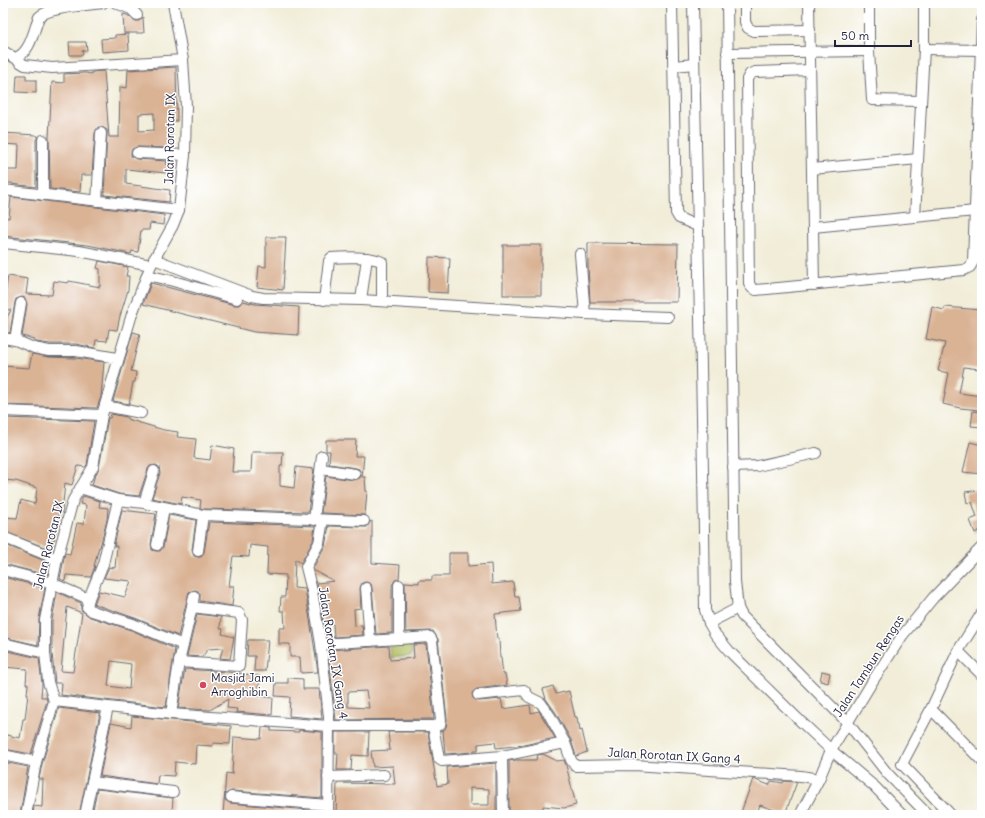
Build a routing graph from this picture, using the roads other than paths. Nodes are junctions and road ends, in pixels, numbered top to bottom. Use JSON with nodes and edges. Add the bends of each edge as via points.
{"nodes":[{"id":1,"x":103,"y":3,"type":"edge"},
{"id":2,"x":116,"y":3,"type":"edge"},
{"id":3,"x":173,"y":3,"type":"edge"},
{"id":4,"x":672,"y":3,"type":"edge"},
{"id":5,"x":693,"y":3,"type":"edge"},
{"id":6,"x":726,"y":3,"type":"edge"},
{"id":7,"x":745,"y":3,"type":"edge"},
{"id":8,"x":810,"y":3,"type":"edge"},
{"id":9,"x":869,"y":3,"type":"edge"},
{"id":10,"x":924,"y":3,"type":"edge"},
{"id":11,"x":137,"y":15,"type":"dead end"},
{"id":12,"x":982,"y":20,"type":"edge"},
{"id":13,"x":810,"y":30,"type":"junction"},
{"id":14,"x":924,"y":49,"type":"junction"},
{"id":15,"x":980,"y":50,"type":"junction"},
{"id":16,"x":3,"y":51,"type":"edge"},
{"id":17,"x":869,"y":51,"type":"junction"},
{"id":18,"x":810,"y":52,"type":"junction"},
{"id":19,"x":727,"y":53,"type":"junction"},
{"id":20,"x":17,"y":58,"type":"junction"},
{"id":21,"x":183,"y":60,"type":"junction"},
{"id":22,"x":694,"y":64,"type":"junction"},
{"id":23,"x":674,"y":66,"type":"junction"},
{"id":24,"x":810,"y":70,"type":"junction"},
{"id":25,"x":921,"y":101,"type":"junction"},
{"id":26,"x":101,"y":133,"type":"dead end"},
{"id":27,"x":43,"y":140,"type":"dead end"},
{"id":28,"x":138,"y":153,"type":"dead end"},
{"id":29,"x":185,"y":155,"type":"junction"},
{"id":30,"x":918,"y":159,"type":"junction"},
{"id":31,"x":812,"y":168,"type":"junction"},
{"id":32,"x":3,"y":190,"type":"edge"},
{"id":33,"x":42,"y":195,"type":"junction"},
{"id":34,"x":97,"y":201,"type":"junction"},
{"id":35,"x":179,"y":210,"type":"junction"},
{"id":36,"x":975,"y":211,"type":"junction"},
{"id":37,"x":915,"y":217,"type":"junction"},
{"id":38,"x":697,"y":226,"type":"junction"},
{"id":39,"x":813,"y":227,"type":"junction"},
{"id":40,"x":3,"y":243,"type":"edge"},
{"id":41,"x":580,"y":254,"type":"dead end"},
{"id":42,"x":366,"y":258,"type":"junction"},
{"id":43,"x":150,"y":266,"type":"junction"},
{"id":44,"x":814,"y":285,"type":"junction"},
{"id":45,"x":237,"y":299,"type":"dead end"},
{"id":46,"x":324,"y":300,"type":"junction"},
{"id":47,"x":360,"y":300,"type":"junction"},
{"id":48,"x":382,"y":301,"type":"junction"},
{"id":49,"x":21,"y":303,"type":"dead end"},
{"id":50,"x":585,"y":314,"type":"junction"},
{"id":51,"x":668,"y":317,"type":"dead end"},
{"id":52,"x":3,"y":338,"type":"edge"},
{"id":53,"x":15,"y":340,"type":"junction"},
{"id":54,"x":118,"y":358,"type":"junction"},
{"id":55,"x":3,"y":411,"type":"edge"},
{"id":56,"x":104,"y":411,"type":"junction"},
{"id":57,"x":141,"y":413,"type":"dead end"},
{"id":58,"x":816,"y":452,"type":"dead end"},
{"id":59,"x":322,"y":456,"type":"dead end"},
{"id":60,"x":733,"y":467,"type":"junction"},
{"id":61,"x":321,"y":469,"type":"junction"},
{"id":62,"x":154,"y":471,"type":"dead end"},
{"id":63,"x":355,"y":474,"type":"dead end"},
{"id":64,"x":80,"y":488,"type":"junction"},
{"id":65,"x":118,"y":500,"type":"junction"},
{"id":66,"x":144,"y":503,"type":"junction"},
{"id":67,"x":164,"y":508,"type":"junction"},
{"id":68,"x":203,"y":515,"type":"junction"},
{"id":69,"x":319,"y":520,"type":"junction"},
{"id":70,"x":364,"y":521,"type":"dead end"},
{"id":71,"x":3,"y":537,"type":"edge"},
{"id":72,"x":157,"y":545,"type":"dead end"},
{"id":73,"x":982,"y":547,"type":"edge"},
{"id":74,"x":198,"y":551,"type":"dead end"},
{"id":75,"x":57,"y":559,"type":"junction"},
{"id":76,"x":3,"y":570,"type":"edge"},
{"id":77,"x":52,"y":583,"type":"junction"},
{"id":78,"x":399,"y":585,"type":"dead end"},
{"id":79,"x":366,"y":588,"type":"dead end"},
{"id":80,"x":194,"y":596,"type":"dead end"},
{"id":81,"x":89,"y":598,"type":"junction"},
{"id":82,"x":192,"y":607,"type":"junction"},
{"id":83,"x":738,"y":608,"type":"junction"},
{"id":84,"x":982,"y":613,"type":"edge"},
{"id":85,"x":709,"y":623,"type":"junction"},
{"id":86,"x":399,"y":639,"type":"junction"},
{"id":87,"x":370,"y":641,"type":"junction"},
{"id":88,"x":3,"y":643,"type":"edge"},
{"id":89,"x":321,"y":644,"type":"junction"},
{"id":90,"x":183,"y":645,"type":"junction"},
{"id":91,"x":958,"y":651,"type":"junction"},
{"id":92,"x":45,"y":653,"type":"junction"},
{"id":93,"x":179,"y":662,"type":"junction"},
{"id":94,"x":982,"y":675,"type":"edge"},
{"id":95,"x":478,"y":695,"type":"dead end"},
{"id":96,"x":54,"y":701,"type":"junction"},
{"id":97,"x":108,"y":707,"type":"junction"},
{"id":98,"x":931,"y":708,"type":"junction"},
{"id":99,"x":171,"y":714,"type":"junction"},
{"id":100,"x":847,"y":722,"type":"junction"},
{"id":101,"x":329,"y":726,"type":"junction"},
{"id":102,"x":433,"y":726,"type":"junction"},
{"id":103,"x":565,"y":744,"type":"junction"},
{"id":104,"x":831,"y":750,"type":"junction"},
{"id":105,"x":3,"y":755,"type":"edge"},
{"id":106,"x":502,"y":756,"type":"junction"},
{"id":107,"x":982,"y":761,"type":"edge"},
{"id":108,"x":36,"y":762,"type":"junction"},
{"id":109,"x":887,"y":773,"type":"junction"},
{"id":110,"x":384,"y":775,"type":"dead end"},
{"id":111,"x":328,"y":777,"type":"junction"},
{"id":112,"x":816,"y":778,"type":"junction"},
{"id":113,"x":92,"y":782,"type":"junction"},
{"id":114,"x":875,"y":787,"type":"junction"},
{"id":115,"x":173,"y":792,"type":"dead end"},
{"id":116,"x":231,"y":797,"type":"dead end"},
{"id":117,"x":328,"y":810,"type":"edge"},
{"id":118,"x":26,"y":815,"type":"edge"},
{"id":119,"x":85,"y":815,"type":"edge"},
{"id":120,"x":503,"y":815,"type":"edge"},
{"id":121,"x":800,"y":815,"type":"edge"},
{"id":122,"x":902,"y":815,"type":"edge"},
{"id":123,"x":928,"y":815,"type":"edge"},
{"id":124,"x":951,"y":815,"type":"edge"}],
"edges":[{"from":1,"to":20,"type":"street","via":[[41,14],[27,49]]},
{"from":2,"to":11,"type":"street","via":[[131,9]]},
{"from":3,"to":21,"type":"street","name":"Jalan Rorotan IX"},
{"from":4,"to":23,"type":"street"},
{"from":5,"to":22,"type":"street"},
{"from":6,"to":19,"type":"street"},
{"from":7,"to":13,"type":"street","via":[[745,22],[748,28],[754,31]]},
{"from":8,"to":13,"type":"street"},
{"from":9,"to":17,"type":"street"},
{"from":10,"to":14,"type":"street"},
{"from":12,"to":15,"type":"street"},
{"from":13,"to":18,"type":"street"},
{"from":14,"to":15,"type":"street"},
{"from":14,"to":25,"type":"street"},
{"from":15,"to":36,"type":"street"},
{"from":16,"to":20,"type":"street"},
{"from":17,"to":18,"type":"street"},
{"from":17,"to":25,"type":"street","via":[[872,100]]},
{"from":18,"to":19,"type":"street"},
{"from":18,"to":24,"type":"street"},
{"from":19,"to":60,"type":"street"},
{"from":20,"to":21,"type":"street","via":[[25,65],[52,68]]},
{"from":21,"to":29,"type":"street","name":"Jalan Rorotan IX","via":[[186,106]]},
{"from":22,"to":23,"type":"street"},
{"from":22,"to":38,"type":"street"},
{"from":23,"to":38,"type":"street","via":[[676,213],[679,218]]},
{"from":24,"to":31,"type":"street"},
{"from":24,"to":44,"type":"street","via":[[755,72],[747,79],[749,284],[756,290]]},
{"from":25,"to":30,"type":"street"},
{"from":26,"to":34,"type":"street"},
{"from":27,"to":33,"type":"street"},
{"from":28,"to":29,"type":"street"},
{"from":29,"to":35,"type":"street","name":"Jalan Rorotan IX"},
{"from":30,"to":31,"type":"street"},
{"from":30,"to":37,"type":"street"},
{"from":31,"to":39,"type":"street"},
{"from":32,"to":33,"type":"street"},
{"from":33,"to":34,"type":"street"},
{"from":34,"to":35,"type":"street"},
{"from":35,"to":43,"type":"street","name":"Jalan Rorotan IX","via":[[173,226]]},
{"from":36,"to":37,"type":"street"},
{"from":36,"to":44,"type":"street","via":[[973,262],[964,270]]},
{"from":37,"to":39,"type":"street"},
{"from":38,"to":85,"type":"street","via":[[702,360],[705,610]]},
{"from":39,"to":44,"type":"street"},
{"from":40,"to":43,"type":"street","via":[[79,252]]},
{"from":41,"to":50,"type":"street"},
{"from":42,"to":46,"type":"street","via":[[331,258]]},
{"from":42,"to":47,"type":"street"},
{"from":42,"to":48,"type":"street","via":[[382,262]]},
{"from":43,"to":45,"type":"street","via":[[173,281]]},
{"from":43,"to":46,"type":"street","via":[[252,296]]},
{"from":43,"to":54,"type":"street","name":"Jalan Rorotan IX"},
{"from":46,"to":47,"type":"street"},
{"from":47,"to":48,"type":"street"},
{"from":48,"to":50,"type":"street"},
{"from":49,"to":53,"type":"street"},
{"from":50,"to":51,"type":"street"},
{"from":52,"to":53,"type":"street"},
{"from":53,"to":54,"type":"street","via":[[49,351],[76,351]]},
{"from":54,"to":56,"type":"street","name":"Jalan Rorotan IX"},
{"from":55,"to":56,"type":"street"},
{"from":56,"to":57,"type":"street"},
{"from":56,"to":64,"type":"street","name":"Jalan Rorotan IX","via":[[93,467]]},
{"from":58,"to":60,"type":"street","via":[[758,466]]},
{"from":59,"to":61,"type":"street","name":"Jalan Rorotan IX Gang 4"},
{"from":60,"to":83,"type":"street","via":[[735,582]]},
{"from":61,"to":63,"type":"street"},
{"from":61,"to":69,"type":"street","name":"Jalan Rorotan IX Gang 4"},
{"from":62,"to":66,"type":"street"},
{"from":64,"to":65,"type":"street"},
{"from":64,"to":75,"type":"street","name":"Jalan Rorotan IX","via":[[69,512]]},
{"from":65,"to":66,"type":"street"},
{"from":65,"to":81,"type":"street","via":[[103,564]]},
{"from":66,"to":67,"type":"street"},
{"from":67,"to":68,"type":"street"},
{"from":67,"to":72,"type":"street"},
{"from":68,"to":69,"type":"street"},
{"from":68,"to":74,"type":"street"},
{"from":69,"to":70,"type":"street"},
{"from":69,"to":89,"type":"street","name":"Jalan Rorotan IX Gang 4","via":[[319,543],[306,567]]},
{"from":71,"to":75,"type":"street"},
{"from":73,"to":100,"type":"street","name":"Jalan Tambun Rengas","via":[[933,598],[902,636]]},
{"from":75,"to":77,"type":"street","name":"Jalan Rorotan IX"},
{"from":76,"to":77,"type":"street"},
{"from":77,"to":81,"type":"street"},
{"from":77,"to":92,"type":"street","name":"Jalan Rorotan IX","via":[[45,620]]},
{"from":78,"to":86,"type":"street"},
{"from":79,"to":87,"type":"street"},
{"from":80,"to":82,"type":"street"},
{"from":81,"to":90,"type":"street","via":[[87,607],[92,611],[133,624]]},
{"from":82,"to":90,"type":"street"},
{"from":82,"to":93,"type":"street","via":[[239,613],[242,620],[239,666]]},
{"from":83,"to":85,"type":"street"},
{"from":83,"to":100,"type":"street","via":[[742,616]]},
{"from":84,"to":91,"type":"street"},
{"from":85,"to":104,"type":"street","via":[[730,652]]},
{"from":86,"to":87,"type":"street"},
{"from":86,"to":102,"type":"street","via":[[429,637],[432,640],[441,723]]},
{"from":87,"to":89,"type":"street"},
{"from":88,"to":92,"type":"street"},
{"from":89,"to":101,"type":"street","name":"Jalan Rorotan IX Gang 4"},
{"from":90,"to":93,"type":"street"},
{"from":91,"to":94,"type":"street"},
{"from":91,"to":98,"type":"street"},
{"from":92,"to":96,"type":"street","name":"Jalan Rorotan IX","via":[[48,682]]},
{"from":93,"to":99,"type":"street"},
{"from":95,"to":103,"type":"street","via":[[524,690],[529,697],[541,703]]},
{"from":96,"to":97,"type":"street"},
{"from":96,"to":108,"type":"street"},
{"from":97,"to":99,"type":"street"},
{"from":97,"to":113,"type":"street"},
{"from":98,"to":107,"type":"street"},
{"from":98,"to":124,"type":"street","via":[[902,764]]},
{"from":99,"to":101,"type":"street"},
{"from":100,"to":104,"type":"street","name":"Jalan Tambun Rengas"},
{"from":100,"to":109,"type":"street"},
{"from":101,"to":102,"type":"street","name":"Jalan Rorotan IX Gang 4"},
{"from":101,"to":111,"type":"street"},
{"from":102,"to":106,"type":"street","via":[[438,759],[442,761]]},
{"from":103,"to":106,"type":"street"},
{"from":103,"to":112,"type":"street","name":"Jalan Rorotan IX Gang 4","via":[[575,766],[634,765]]},
{"from":104,"to":112,"type":"street","name":"Jalan Tambun Rengas"},
{"from":104,"to":114,"type":"street"},
{"from":105,"to":108,"type":"street"},
{"from":106,"to":120,"type":"street"},
{"from":108,"to":118,"type":"street"},
{"from":109,"to":114,"type":"street"},
{"from":109,"to":123,"type":"street"},
{"from":110,"to":111,"type":"street"},
{"from":111,"to":117,"type":"street"},
{"from":112,"to":121,"type":"street","name":"Jalan Tambun Rengas"},
{"from":113,"to":115,"type":"street"},
{"from":113,"to":119,"type":"street"},
{"from":114,"to":122,"type":"street"},
{"from":116,"to":117,"type":"street"}]}
